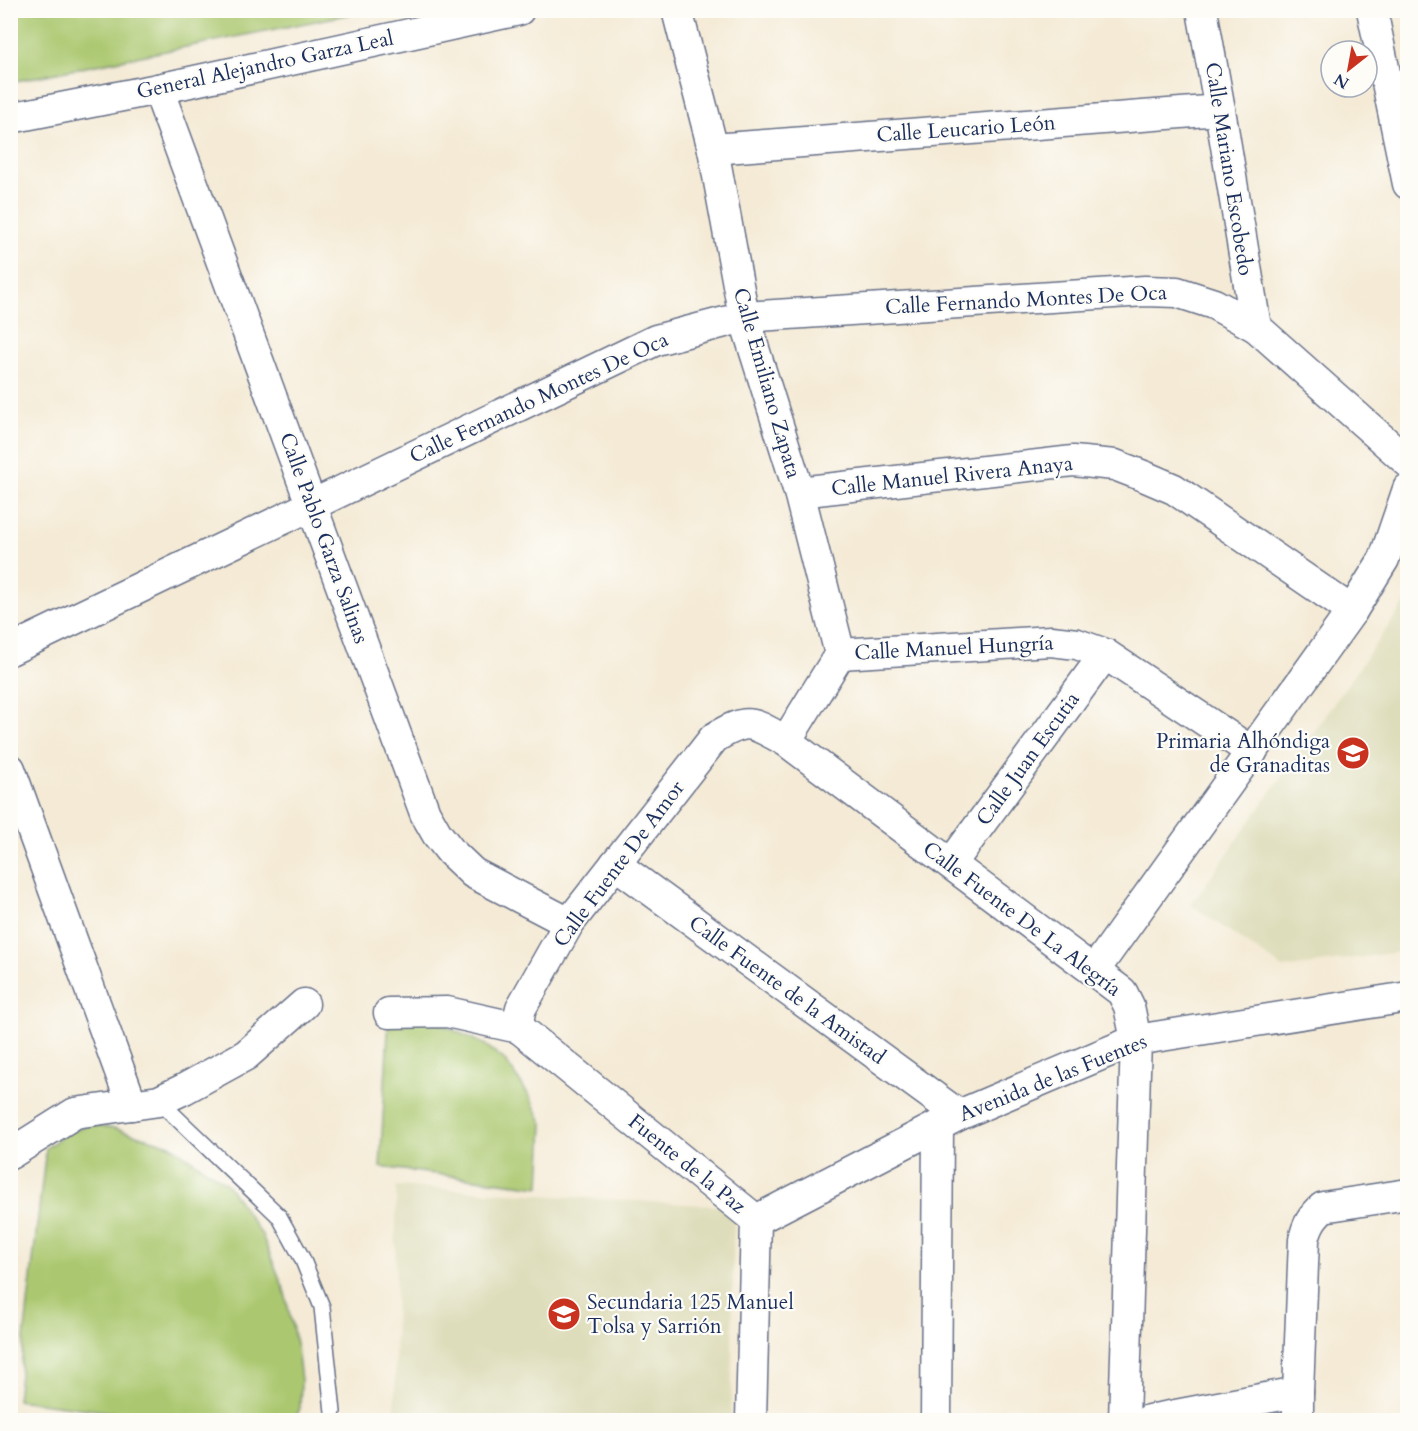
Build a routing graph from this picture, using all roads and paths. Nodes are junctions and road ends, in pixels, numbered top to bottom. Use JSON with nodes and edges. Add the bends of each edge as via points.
{"nodes":[{"id":1,"x":519,"y":10,"type":"edge"},
{"id":2,"x":677,"y":10,"type":"edge"},
{"id":3,"x":1202,"y":10,"type":"edge"},
{"id":4,"x":1372,"y":10,"type":"edge"},
{"id":5,"x":158,"y":89,"type":"junction"},
{"id":6,"x":1220,"y":110,"type":"junction"},
{"id":7,"x":10,"y":118,"type":"edge"},
{"id":8,"x":713,"y":149,"type":"junction"},
{"id":9,"x":1407,"y":184,"type":"edge"},
{"id":10,"x":744,"y":317,"type":"junction"},
{"id":11,"x":1256,"y":327,"type":"junction"},
{"id":12,"x":1407,"y":462,"type":"edge"},
{"id":13,"x":1407,"y":489,"type":"edge"},
{"id":14,"x":799,"y":492,"type":"junction"},
{"id":15,"x":312,"y":506,"type":"junction"},
{"id":16,"x":1352,"y":611,"type":"junction"},
{"id":17,"x":10,"y":650,"type":"edge"},
{"id":18,"x":840,"y":654,"type":"junction"},
{"id":19,"x":1105,"y":654,"type":"junction"},
{"id":20,"x":714,"y":738,"type":"joint"},
{"id":21,"x":786,"y":741,"type":"junction"},
{"id":22,"x":1252,"y":752,"type":"junction"},
{"id":23,"x":10,"y":769,"type":"edge"},
{"id":24,"x":615,"y":864,"type":"junction"},
{"id":25,"x":951,"y":864,"type":"junction"},
{"id":26,"x":569,"y":923,"type":"junction"},
{"id":27,"x":1094,"y":971,"type":"junction"},
{"id":28,"x":1407,"y":997,"type":"edge"},
{"id":29,"x":304,"y":1004,"type":"dead end"},
{"id":30,"x":389,"y":1013,"type":"dead end"},
{"id":31,"x":519,"y":1028,"type":"junction"},
{"id":32,"x":1136,"y":1040,"type":"junction"},
{"id":33,"x":145,"y":1103,"type":"junction"},
{"id":34,"x":949,"y":1120,"type":"junction"},
{"id":35,"x":10,"y":1154,"type":"edge"},
{"id":36,"x":1407,"y":1194,"type":"edge"},
{"id":37,"x":756,"y":1220,"type":"junction"},
{"id":38,"x":1298,"y":1406,"type":"edge"},
{"id":39,"x":333,"y":1412,"type":"dead end"},
{"id":40,"x":751,"y":1420,"type":"edge"},
{"id":41,"x":936,"y":1420,"type":"edge"},
{"id":42,"x":1124,"y":1420,"type":"edge"},
{"id":43,"x":1149,"y":1420,"type":"edge"}],
"edges":[{"from":1,"to":5,"type":"street","name":"General Alejandro Garza Leal"},
{"from":2,"to":8,"type":"street","name":"Calle Emiliano Zapata"},
{"from":3,"to":6,"type":"street","name":"Calle Mariano Escobedo"},
{"from":4,"to":9,"type":"street"},
{"from":5,"to":7,"type":"street","name":"General Alejandro Garza Leal"},
{"from":5,"to":15,"type":"street","name":"Calle Pablo Garza Salinas"},
{"from":6,"to":8,"type":"street","name":"Calle Leucario León"},
{"from":6,"to":11,"type":"street","name":"Calle Mariano Escobedo"},
{"from":8,"to":10,"type":"street","name":"Calle Emiliano Zapata"},
{"from":10,"to":11,"type":"street","name":"Calle Fernando Montes De Oca","via":[[1145,291],[1177,292],[1214,304]]},
{"from":10,"to":14,"type":"street","name":"Calle Emiliano Zapata"},
{"from":10,"to":15,"type":"street","name":"Calle Fernando Montes De Oca","via":[[656,340]]},
{"from":11,"to":12,"type":"street","name":"Calle Fernando Montes De Oca"},
{"from":13,"to":16,"type":"street","via":[[1384,559]]},
{"from":14,"to":16,"type":"street","name":"Calle Manuel Rivera Anaya","via":[[1073,461],[1115,465],[1174,489]]},
{"from":14,"to":18,"type":"street","name":"Calle Emiliano Zapata"},
{"from":15,"to":17,"type":"street","name":"Calle Fernando Montes De Oca"},
{"from":15,"to":26,"type":"street","name":"Calle Pablo Garza Salinas","via":[[425,813],[437,834],[473,873]]},
{"from":16,"to":22,"type":"street"},
{"from":18,"to":19,"type":"street","name":"Calle Manuel Hungría","via":[[1051,641],[1077,644]]},
{"from":18,"to":21,"type":"street"},
{"from":19,"to":22,"type":"street","name":"Calle Manuel Hungría"},
{"from":19,"to":25,"type":"street","name":"Calle Juan Escutia"},
{"from":20,"to":21,"type":"street","name":"Calle Fuente De La Alegría","via":[[746,723]]},
{"from":20,"to":24,"type":"street","name":"Calle Fuente De Amor"},
{"from":21,"to":25,"type":"street","name":"Calle Fuente De La Alegría"},
{"from":22,"to":27,"type":"street"},
{"from":23,"to":33,"type":"street"},
{"from":24,"to":26,"type":"street","name":"Calle Fuente De Amor"},
{"from":24,"to":34,"type":"street","name":"Calle Fuente de la Amistad"},
{"from":25,"to":27,"type":"street","name":"Calle Fuente De La Alegría"},
{"from":26,"to":31,"type":"street","name":"Calle Fuente De Amor","via":[[521,1008]]},
{"from":27,"to":32,"type":"street","name":"Calle Fuente De La Alegría","via":[[1122,992],[1129,1005]]},
{"from":28,"to":32,"type":"street","name":"Avenida de las Fuentes"},
{"from":29,"to":33,"type":"street","via":[[246,1055],[184,1089]]},
{"from":30,"to":31,"type":"street","via":[[447,1012]]},
{"from":31,"to":37,"type":"street","name":"Fuente de la Paz"},
{"from":32,"to":34,"type":"street","name":"Avenida de las Fuentes"},
{"from":32,"to":42,"type":"street","name":"Calle Fuente De La Alegría"},
{"from":33,"to":35,"type":"street","via":[[75,1113]]},
{"from":33,"to":39,"type":"lane","via":[[279,1216],[322,1307]]},
{"from":34,"to":37,"type":"street","name":"Avenida de las Fuentes"},
{"from":34,"to":41,"type":"street"},
{"from":36,"to":38,"type":"street","via":[[1323,1207],[1306,1227]]},
{"from":37,"to":40,"type":"street","name":"Fuente de la Paz"},
{"from":38,"to":43,"type":"street"}]}
